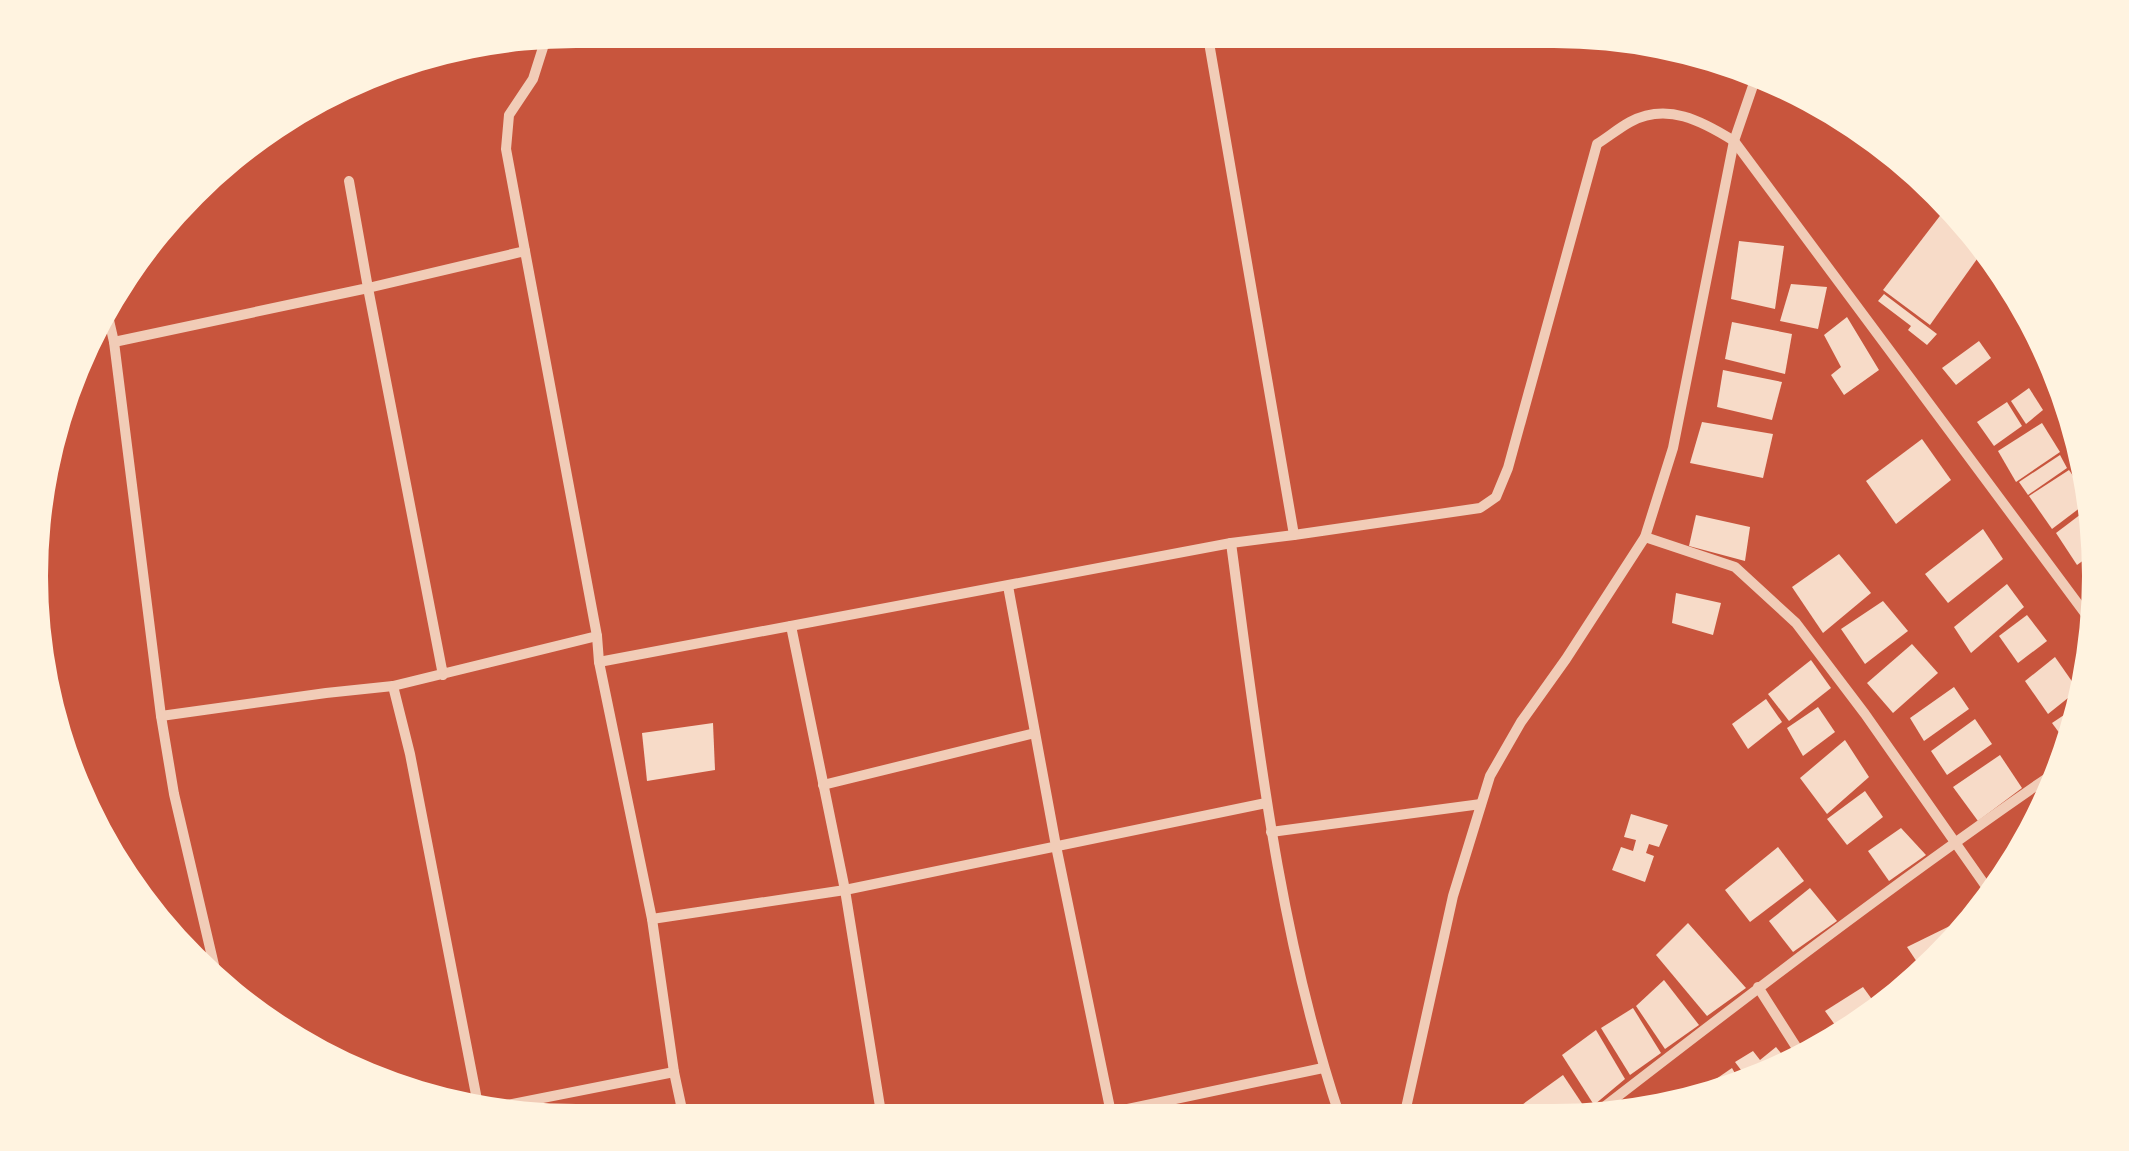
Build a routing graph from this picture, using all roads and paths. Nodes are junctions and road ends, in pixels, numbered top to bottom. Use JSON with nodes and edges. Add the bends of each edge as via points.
{"nodes":[{"id":1,"x":1211,"y":48,"type":"edge"},
{"id":2,"x":543,"y":49,"type":"edge"},
{"id":3,"x":1752,"y":87,"type":"edge"},
{"id":4,"x":1734,"y":141,"type":"junction"},
{"id":5,"x":350,"y":180,"type":"dead end"},
{"id":6,"x":525,"y":251,"type":"junction"},
{"id":7,"x":368,"y":288,"type":"junction"},
{"id":8,"x":110,"y":326,"type":"edge"},
{"id":9,"x":114,"y":342,"type":"junction"},
{"id":10,"x":1294,"y":535,"type":"junction"},
{"id":11,"x":1645,"y":537,"type":"junction"},
{"id":12,"x":1231,"y":543,"type":"junction"},
{"id":13,"x":1008,"y":586,"type":"junction"},
{"id":14,"x":2080,"y":607,"type":"edge"},
{"id":15,"x":791,"y":626,"type":"junction"},
{"id":16,"x":597,"y":636,"type":"junction"},
{"id":17,"x":599,"y":662,"type":"junction"},
{"id":18,"x":443,"y":675,"type":"junction"},
{"id":19,"x":393,"y":686,"type":"junction"},
{"id":20,"x":160,"y":716,"type":"junction"},
{"id":21,"x":1035,"y":733,"type":"junction"},
{"id":22,"x":823,"y":784,"type":"junction"},
{"id":23,"x":2038,"y":784,"type":"edge"},
{"id":24,"x":1266,"y":804,"type":"junction"},
{"id":25,"x":1481,"y":804,"type":"junction"},
{"id":26,"x":1271,"y":832,"type":"junction"},
{"id":27,"x":1955,"y":842,"type":"junction"},
{"id":28,"x":1056,"y":846,"type":"junction"},
{"id":29,"x":1983,"y":883,"type":"edge"},
{"id":30,"x":844,"y":890,"type":"junction"},
{"id":31,"x":652,"y":919,"type":"junction"},
{"id":32,"x":212,"y":959,"type":"edge"},
{"id":33,"x":1758,"y":988,"type":"junction"},
{"id":34,"x":1795,"y":1045,"type":"edge"},
{"id":35,"x":1323,"y":1068,"type":"junction"},
{"id":36,"x":674,"y":1072,"type":"junction"},
{"id":37,"x":477,"y":1094,"type":"edge"},
{"id":38,"x":1612,"y":1100,"type":"edge"},
{"id":39,"x":527,"y":1101,"type":"edge"},
{"id":40,"x":681,"y":1104,"type":"edge"},
{"id":41,"x":880,"y":1104,"type":"edge"},
{"id":42,"x":1109,"y":1104,"type":"edge"},
{"id":43,"x":1161,"y":1104,"type":"edge"},
{"id":44,"x":1335,"y":1104,"type":"edge"},
{"id":45,"x":1407,"y":1104,"type":"edge"}],
"edges":[{"from":1,"to":10,"type":"street"},
{"from":2,"to":6,"type":"street","via":[[510,115],[506,149]]},
{"from":3,"to":4,"type":"street"},
{"from":4,"to":10,"type":"street","via":[[1708,124],[1668,112],[1634,120],[1597,144],[1496,496],[1480,508]]},
{"from":4,"to":11,"type":"street","via":[[1673,448]]},
{"from":4,"to":14,"type":"street"},
{"from":5,"to":7,"type":"street"},
{"from":6,"to":7,"type":"street"},
{"from":6,"to":16,"type":"street"},
{"from":7,"to":9,"type":"street"},
{"from":7,"to":18,"type":"street"},
{"from":8,"to":9,"type":"street"},
{"from":9,"to":20,"type":"street"},
{"from":10,"to":12,"type":"street"},
{"from":11,"to":25,"type":"street","via":[[1521,722]]},
{"from":11,"to":27,"type":"street","via":[[1735,567],[1796,623]]},
{"from":12,"to":13,"type":"street"},
{"from":12,"to":24,"type":"street"},
{"from":13,"to":15,"type":"street"},
{"from":13,"to":21,"type":"street"},
{"from":15,"to":17,"type":"street"},
{"from":15,"to":22,"type":"street"},
{"from":16,"to":17,"type":"street"},
{"from":16,"to":18,"type":"street"},
{"from":17,"to":31,"type":"street"},
{"from":18,"to":19,"type":"street"},
{"from":19,"to":20,"type":"street"},
{"from":19,"to":37,"type":"street"},
{"from":20,"to":32,"type":"street"},
{"from":21,"to":22,"type":"street"},
{"from":21,"to":28,"type":"street"},
{"from":22,"to":30,"type":"street"},
{"from":23,"to":27,"type":"street"},
{"from":24,"to":26,"type":"street"},
{"from":24,"to":28,"type":"street"},
{"from":25,"to":26,"type":"street"},
{"from":25,"to":45,"type":"street","via":[[1453,896]]},
{"from":26,"to":35,"type":"street"},
{"from":27,"to":29,"type":"street"},
{"from":27,"to":33,"type":"street"},
{"from":28,"to":30,"type":"street"},
{"from":28,"to":42,"type":"street"},
{"from":30,"to":31,"type":"street"},
{"from":30,"to":41,"type":"street"},
{"from":31,"to":36,"type":"street"},
{"from":33,"to":34,"type":"street"},
{"from":33,"to":38,"type":"street"},
{"from":35,"to":43,"type":"street"},
{"from":35,"to":44,"type":"street"},
{"from":36,"to":39,"type":"street"},
{"from":36,"to":40,"type":"street"}]}
